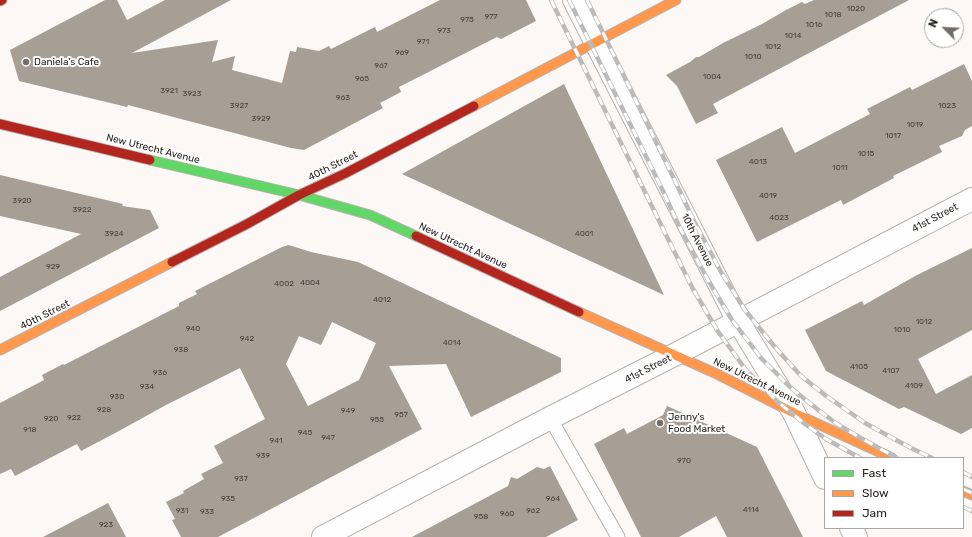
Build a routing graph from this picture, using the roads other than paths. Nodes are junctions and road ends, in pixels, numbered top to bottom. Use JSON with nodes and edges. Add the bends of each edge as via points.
{"nodes":[{"id":1,"x":574,"y":0,"type":"edge"},
{"id":2,"x":676,"y":0,"type":"edge"},
{"id":3,"x":595,"y":42,"type":"junction"},
{"id":4,"x":0,"y":124,"type":"edge"},
{"id":5,"x":299,"y":195,"type":"junction"},
{"id":6,"x":972,"y":199,"type":"edge"},
{"id":7,"x":738,"y":321,"type":"junction"},
{"id":8,"x":0,"y":350,"type":"edge"},
{"id":9,"x":674,"y":355,"type":"junction"},
{"id":10,"x":794,"y":412,"type":"junction"},
{"id":11,"x":550,"y":418,"type":"junction"},
{"id":12,"x":890,"y":457,"type":"edge"},
{"id":13,"x":824,"y":476,"type":"edge"},
{"id":14,"x":323,"y":537,"type":"edge"},
{"id":15,"x":618,"y":537,"type":"edge"}],
"edges":[{"from":1,"to":3,"type":"street","name":"10th Avenue"},
{"from":2,"to":3,"type":"street","name":"40th Street"},
{"from":3,"to":5,"type":"street","name":"40th Street"},
{"from":3,"to":7,"type":"street","name":"10th Avenue"},
{"from":4,"to":5,"type":"street","name":"New Utrecht Avenue"},
{"from":5,"to":8,"type":"street","name":"40th Street"},
{"from":5,"to":9,"type":"street","name":"New Utrecht Avenue","via":[[370,215]]},
{"from":6,"to":7,"type":"street","name":"41st Street"},
{"from":7,"to":9,"type":"street","name":"41st Street"},
{"from":7,"to":10,"type":"street","name":"10th Avenue"},
{"from":9,"to":10,"type":"street","name":"New Utrecht Avenue"},
{"from":9,"to":11,"type":"street","name":"41st Street"},
{"from":10,"to":12,"type":"street","name":"New Utrecht Avenue"},
{"from":10,"to":13,"type":"street","name":"10th Avenue"},
{"from":11,"to":14,"type":"street","name":"41st Street"},
{"from":11,"to":15,"type":"lane"}]}
